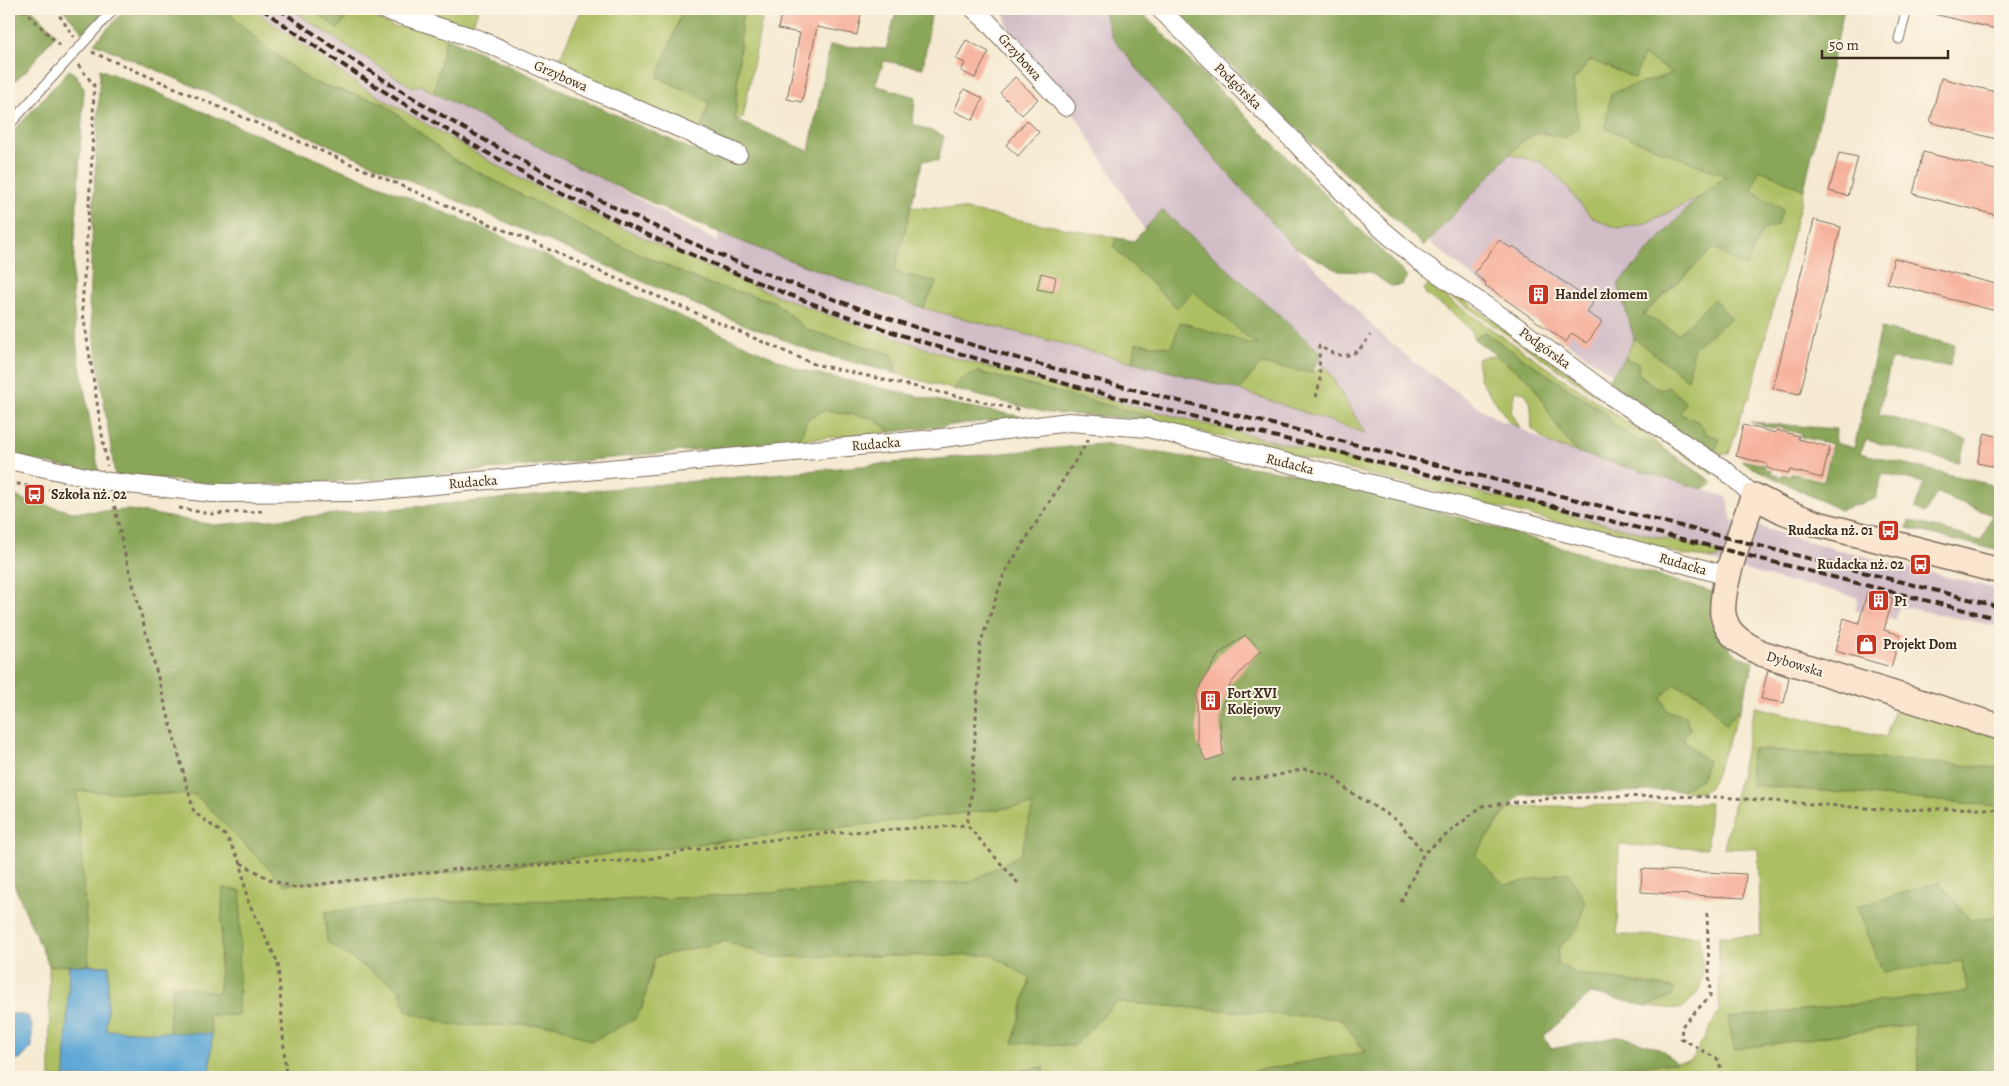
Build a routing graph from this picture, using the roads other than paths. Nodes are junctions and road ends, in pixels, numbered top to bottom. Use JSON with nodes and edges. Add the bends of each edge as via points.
{"nodes":[{"id":1,"x":114,"y":9,"type":"edge"},
{"id":2,"x":381,"y":9,"type":"edge"},
{"id":3,"x":1160,"y":9,"type":"edge"},
{"id":4,"x":1907,"y":9,"type":"edge"},
{"id":5,"x":983,"y":12,"type":"edge"},
{"id":6,"x":1900,"y":39,"type":"dead end"},
{"id":7,"x":1066,"y":108,"type":"dead end"},
{"id":8,"x":9,"y":126,"type":"edge"},
{"id":9,"x":738,"y":154,"type":"dead end"},
{"id":10,"x":9,"y":460,"type":"edge"},
{"id":11,"x":1754,"y":496,"type":"junction"},
{"id":12,"x":2000,"y":571,"type":"edge"},
{"id":13,"x":1728,"y":576,"type":"junction"},
{"id":14,"x":2000,"y":727,"type":"edge"}],
"edges":[{"from":1,"to":8,"type":"lane"},
{"from":2,"to":9,"type":"street","name":"Grzybowa","via":[[478,39]]},
{"from":3,"to":11,"type":"street","name":"Podgórska","via":[[1292,138],[1363,214],[1418,260],[1611,396],[1725,470]]},
{"from":4,"to":6,"type":"lane"},
{"from":5,"to":7,"type":"street","name":"Grzybowa"},
{"from":10,"to":13,"type":"street","name":"Rudacka","via":[[111,488],[213,493],[360,492],[934,439],[1069,422],[1148,428]]},
{"from":11,"to":12,"type":"street","name":"Podgórska","via":[[1783,512],[1814,523]]},
{"from":11,"to":13,"type":"street","name":"Dybowska"},
{"from":13,"to":14,"type":"street","name":"Dybowska","via":[[1723,616],[1730,631],[1755,650]]}]}
